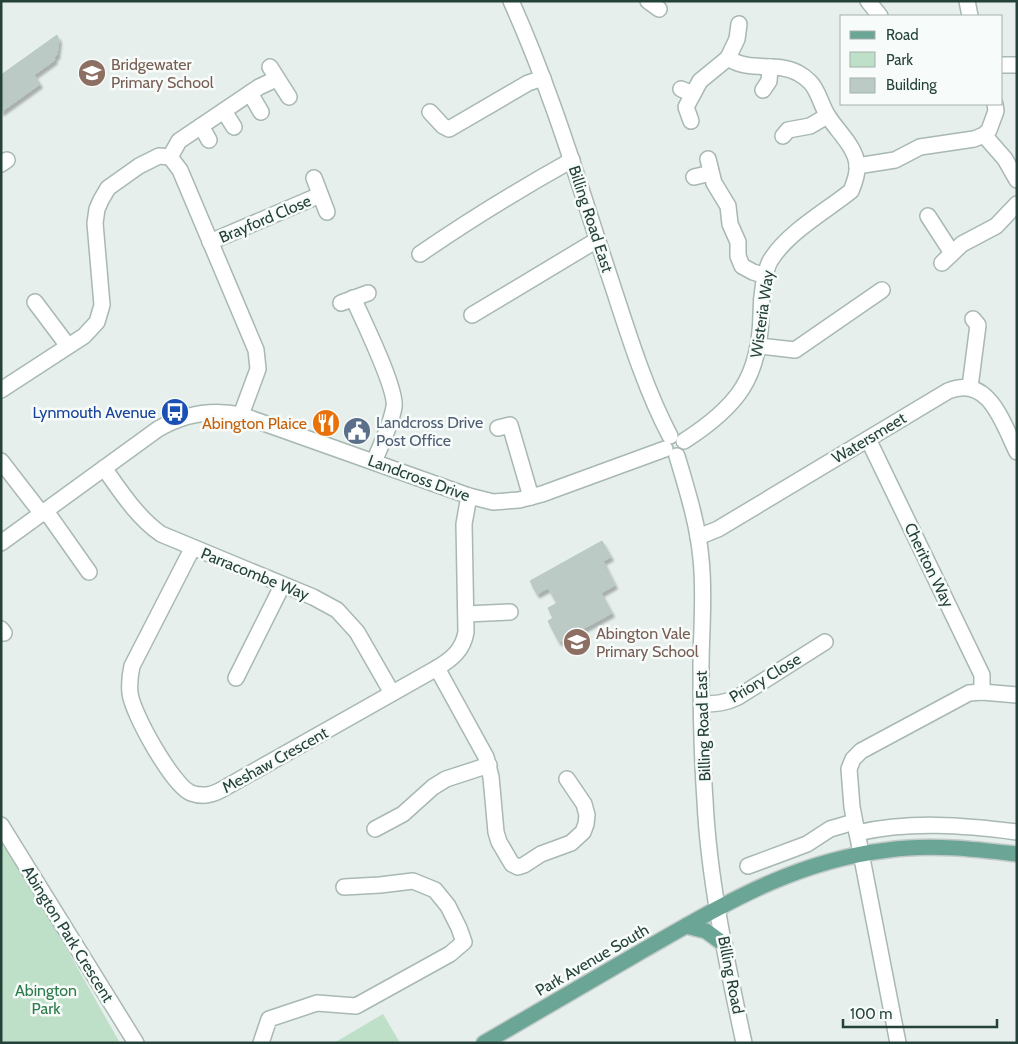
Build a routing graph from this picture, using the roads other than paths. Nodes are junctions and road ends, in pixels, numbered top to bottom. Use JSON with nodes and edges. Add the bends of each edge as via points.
{"nodes":[{"id":1,"x":512,"y":1,"type":"edge"},
{"id":2,"x":868,"y":1,"type":"edge"},
{"id":3,"x":967,"y":1,"type":"edge"},
{"id":4,"x":879,"y":15,"type":"edge"},
{"id":5,"x":970,"y":15,"type":"edge"},
{"id":6,"x":738,"y":23,"type":"dead end"},
{"id":7,"x":728,"y":58,"type":"junction"},
{"id":8,"x":1003,"y":65,"type":"edge"},
{"id":9,"x":1017,"y":65,"type":"edge"},
{"id":10,"x":770,"y":67,"type":"junction"},
{"id":11,"x":543,"y":78,"type":"junction"},
{"id":12,"x":763,"y":90,"type":"dead end"},
{"id":13,"x":250,"y":93,"type":"junction"},
{"id":14,"x":289,"y":97,"type":"dead end"},
{"id":15,"x":996,"y":105,"type":"edge"},
{"id":16,"x":224,"y":111,"type":"junction"},
{"id":17,"x":261,"y":112,"type":"dead end"},
{"id":18,"x":430,"y":112,"type":"dead end"},
{"id":19,"x":827,"y":116,"type":"junction"},
{"id":20,"x":691,"y":121,"type":"dead end"},
{"id":21,"x":201,"y":126,"type":"junction"},
{"id":22,"x":234,"y":127,"type":"dead end"},
{"id":23,"x":984,"y":135,"type":"junction"},
{"id":24,"x":783,"y":136,"type":"dead end"},
{"id":25,"x":209,"y":140,"type":"dead end"},
{"id":26,"x":170,"y":157,"type":"junction"},
{"id":27,"x":572,"y":160,"type":"junction"},
{"id":28,"x":857,"y":166,"type":"junction"},
{"id":29,"x":694,"y":177,"type":"dead end"},
{"id":30,"x":314,"y":178,"type":"dead end"},
{"id":31,"x":1017,"y":180,"type":"edge"},
{"id":32,"x":320,"y":195,"type":"junction"},
{"id":33,"x":1017,"y":204,"type":"edge"},
{"id":34,"x":327,"y":212,"type":"dead end"},
{"id":35,"x":928,"y":216,"type":"dead end"},
{"id":36,"x":597,"y":240,"type":"junction"},
{"id":37,"x":210,"y":242,"type":"junction"},
{"id":38,"x":420,"y":254,"type":"dead end"},
{"id":39,"x":766,"y":276,"type":"junction"},
{"id":40,"x":872,"y":291,"type":"dead end"},
{"id":41,"x":368,"y":293,"type":"dead end"},
{"id":42,"x":34,"y":302,"type":"dead end"},
{"id":43,"x":472,"y":315,"type":"dead end"},
{"id":44,"x":977,"y":320,"type":"dead end"},
{"id":45,"x":68,"y":346,"type":"junction"},
{"id":46,"x":760,"y":346,"type":"junction"},
{"id":47,"x":970,"y":387,"type":"junction"},
{"id":48,"x":1,"y":390,"type":"edge"},
{"id":49,"x":241,"y":415,"type":"junction"},
{"id":50,"x":509,"y":426,"type":"dead end"},
{"id":51,"x":868,"y":439,"type":"junction"},
{"id":52,"x":674,"y":446,"type":"junction"},
{"id":53,"x":1017,"y":452,"type":"edge"},
{"id":54,"x":1,"y":461,"type":"edge"},
{"id":55,"x":374,"y":462,"type":"junction"},
{"id":56,"x":104,"y":468,"type":"junction"},
{"id":57,"x":469,"y":496,"type":"junction"},
{"id":58,"x":531,"y":497,"type":"junction"},
{"id":59,"x":44,"y":512,"type":"junction"},
{"id":60,"x":698,"y":536,"type":"junction"},
{"id":61,"x":1,"y":543,"type":"edge"},
{"id":62,"x":192,"y":549,"type":"junction"},
{"id":63,"x":89,"y":572,"type":"dead end"},
{"id":64,"x":282,"y":586,"type":"junction"},
{"id":65,"x":510,"y":612,"type":"dead end"},
{"id":66,"x":466,"y":614,"type":"junction"},
{"id":67,"x":825,"y":642,"type":"dead end"},
{"id":68,"x":437,"y":668,"type":"junction"},
{"id":69,"x":236,"y":678,"type":"dead end"},
{"id":70,"x":982,"y":692,"type":"junction"},
{"id":71,"x":392,"y":693,"type":"junction"},
{"id":72,"x":1017,"y":695,"type":"edge"},
{"id":73,"x":702,"y":704,"type":"junction"},
{"id":74,"x":489,"y":765,"type":"junction"},
{"id":75,"x":567,"y":779,"type":"dead end"},
{"id":76,"x":1,"y":825,"type":"edge"},
{"id":77,"x":855,"y":828,"type":"junction"},
{"id":78,"x":374,"y":829,"type":"dead end"},
{"id":79,"x":1017,"y":832,"type":"edge"},
{"id":80,"x":861,"y":854,"type":"junction"},
{"id":81,"x":1017,"y":854,"type":"edge"},
{"id":82,"x":748,"y":866,"type":"dead end"},
{"id":83,"x":344,"y":887,"type":"dead end"},
{"id":84,"x":718,"y":908,"type":"junction"},
{"id":85,"x":686,"y":926,"type":"junction"},
{"id":86,"x":724,"y":945,"type":"junction"},
{"id":87,"x":136,"y":1043,"type":"edge"},
{"id":88,"x":261,"y":1043,"type":"edge"},
{"id":89,"x":484,"y":1043,"type":"edge"},
{"id":90,"x":744,"y":1043,"type":"edge"},
{"id":91,"x":898,"y":1043,"type":"edge"}],
"edges":[{"from":1,"to":11,"type":"street","name":"Billing Road East"},
{"from":2,"to":4,"type":"street"},
{"from":3,"to":5,"type":"street"},
{"from":6,"to":7,"type":"street","via":[[737,40]]},
{"from":7,"to":10,"type":"street","via":[[746,66]]},
{"from":7,"to":20,"type":"street","via":[[687,91],[686,107]]},
{"from":8,"to":9,"type":"street"},
{"from":10,"to":12,"type":"street","via":[[769,81]]},
{"from":10,"to":19,"type":"street","via":[[788,69],[811,83]]},
{"from":11,"to":18,"type":"street","via":[[449,129]]},
{"from":11,"to":27,"type":"street","name":"Billing Road East"},
{"from":13,"to":14,"type":"street","via":[[273,73]]},
{"from":13,"to":16,"type":"street"},
{"from":13,"to":17,"type":"street"},
{"from":15,"to":23,"type":"street","via":[[989,130]]},
{"from":16,"to":21,"type":"street"},
{"from":16,"to":22,"type":"street"},
{"from":19,"to":24,"type":"street","via":[[810,126],[788,130]]},
{"from":19,"to":28,"type":"street","via":[[847,142]]},
{"from":21,"to":25,"type":"street"},
{"from":21,"to":26,"type":"street","via":[[179,141]]},
{"from":23,"to":28,"type":"street","via":[[920,147],[895,160]]},
{"from":23,"to":31,"type":"street","via":[[1005,159]]},
{"from":26,"to":37,"type":"street","via":[[180,170]]},
{"from":26,"to":45,"type":"street","via":[[158,156],[139,166],[112,184],[100,200],[95,223],[101,314],[92,328]]},
{"from":27,"to":36,"type":"street","name":"Billing Road East"},
{"from":27,"to":38,"type":"street","via":[[460,226]]},
{"from":28,"to":39,"type":"street","name":"Wisteria Way","via":[[851,191],[789,238],[771,259]]},
{"from":29,"to":39,"type":"street","via":[[709,166],[728,206],[742,266]]},
{"from":30,"to":32,"type":"street","name":"Brayford Close"},
{"from":32,"to":34,"type":"street","name":"Brayford Close"},
{"from":32,"to":37,"type":"street","name":"Brayford Close"},
{"from":33,"to":35,"type":"street","via":[[996,226],[962,244],[947,258]]},
{"from":36,"to":43,"type":"street"},
{"from":36,"to":52,"type":"street","name":"Billing Road East","via":[[642,370]]},
{"from":37,"to":49,"type":"street","via":[[258,359],[258,369]]},
{"from":39,"to":46,"type":"street","name":"Wisteria Way","via":[[761,305]]},
{"from":40,"to":46,"type":"street","via":[[795,350]]},
{"from":41,"to":55,"type":"street","via":[[347,300],[389,382],[394,400],[391,419]]},
{"from":42,"to":45,"type":"street"},
{"from":44,"to":47,"type":"street"},
{"from":45,"to":48,"type":"street"},
{"from":46,"to":52,"type":"street","name":"Wisteria Way","via":[[754,368],[739,394],[716,417]]},
{"from":47,"to":51,"type":"street","name":"Watersmeet","via":[[948,391]]},
{"from":47,"to":53,"type":"street","via":[[989,398]]},
{"from":49,"to":55,"type":"street","name":"Landcross Drive"},
{"from":49,"to":56,"type":"street","name":"Landcross Drive","via":[[205,413],[174,421]]},
{"from":50,"to":58,"type":"street"},
{"from":51,"to":60,"type":"street","name":"Watersmeet","via":[[718,529]]},
{"from":51,"to":70,"type":"street","name":"Cheriton Way","via":[[982,675]]},
{"from":52,"to":58,"type":"street","name":"Landcross Drive"},
{"from":52,"to":60,"type":"street","name":"Billing Road East"},
{"from":54,"to":59,"type":"street"},
{"from":55,"to":57,"type":"street","name":"Landcross Drive"},
{"from":56,"to":59,"type":"street","name":"Landcross Drive"},
{"from":56,"to":62,"type":"street","name":"Parracombe Way","via":[[151,527]]},
{"from":57,"to":58,"type":"street","name":"Landcross Drive","via":[[493,502]]},
{"from":57,"to":66,"type":"street","name":"Meshaw Crescent","via":[[464,524]]},
{"from":59,"to":61,"type":"street","name":"Landcross Drive"},
{"from":59,"to":63,"type":"street"},
{"from":60,"to":73,"type":"street","name":"Billing Road East","via":[[703,578]]},
{"from":62,"to":64,"type":"street","name":"Parracombe Way"},
{"from":62,"to":71,"type":"street","name":"Meshaw Crescent","via":[[132,666],[130,680],[130,694],[138,718],[172,776],[184,789],[200,795],[214,793]]},
{"from":64,"to":69,"type":"street"},
{"from":64,"to":71,"type":"street","name":"Parracombe Way","via":[[320,601],[343,615],[357,632]]},
{"from":65,"to":66,"type":"street"},
{"from":66,"to":68,"type":"street","name":"Meshaw Crescent","via":[[462,646],[455,656]]},
{"from":67,"to":73,"type":"street","name":"Priory Close","via":[[738,697],[728,702]]},
{"from":68,"to":71,"type":"street","name":"Meshaw Crescent"},
{"from":68,"to":74,"type":"street"},
{"from":70,"to":72,"type":"street"},
{"from":70,"to":77,"type":"street","via":[[961,697],[861,751],[853,759],[849,778]]},
{"from":73,"to":84,"type":"street","name":"Billing Road East","via":[[708,846]]},
{"from":74,"to":75,"type":"street","via":[[496,832],[506,855],[518,867],[570,843],[583,832],[587,815],[584,804]]},
{"from":74,"to":78,"type":"street","via":[[446,778],[403,814]]},
{"from":76,"to":87,"type":"street","name":"Abington Park Crescent"},
{"from":77,"to":79,"type":"street","via":[[941,825]]},
{"from":77,"to":80,"type":"street"},
{"from":77,"to":82,"type":"street","via":[[830,830],[814,841]]},
{"from":80,"to":81,"type":"main road","name":"Park Avenue South","via":[[944,847]]},
{"from":80,"to":84,"type":"main road","name":"Park Avenue South","via":[[788,874]]},
{"from":80,"to":91,"type":"street"},
{"from":83,"to":88,"type":"street","via":[[413,881],[436,890],[448,906],[464,942],[450,954],[356,1006],[317,1003],[269,1019]]},
{"from":84,"to":85,"type":"main road","name":"Park Avenue South"},
{"from":84,"to":86,"type":"street","name":"Billing Road"},
{"from":85,"to":86,"type":"main road","via":[[706,931]]},
{"from":85,"to":89,"type":"main road","name":"Park Avenue South"},
{"from":86,"to":90,"type":"street","name":"Billing Road"}]}
